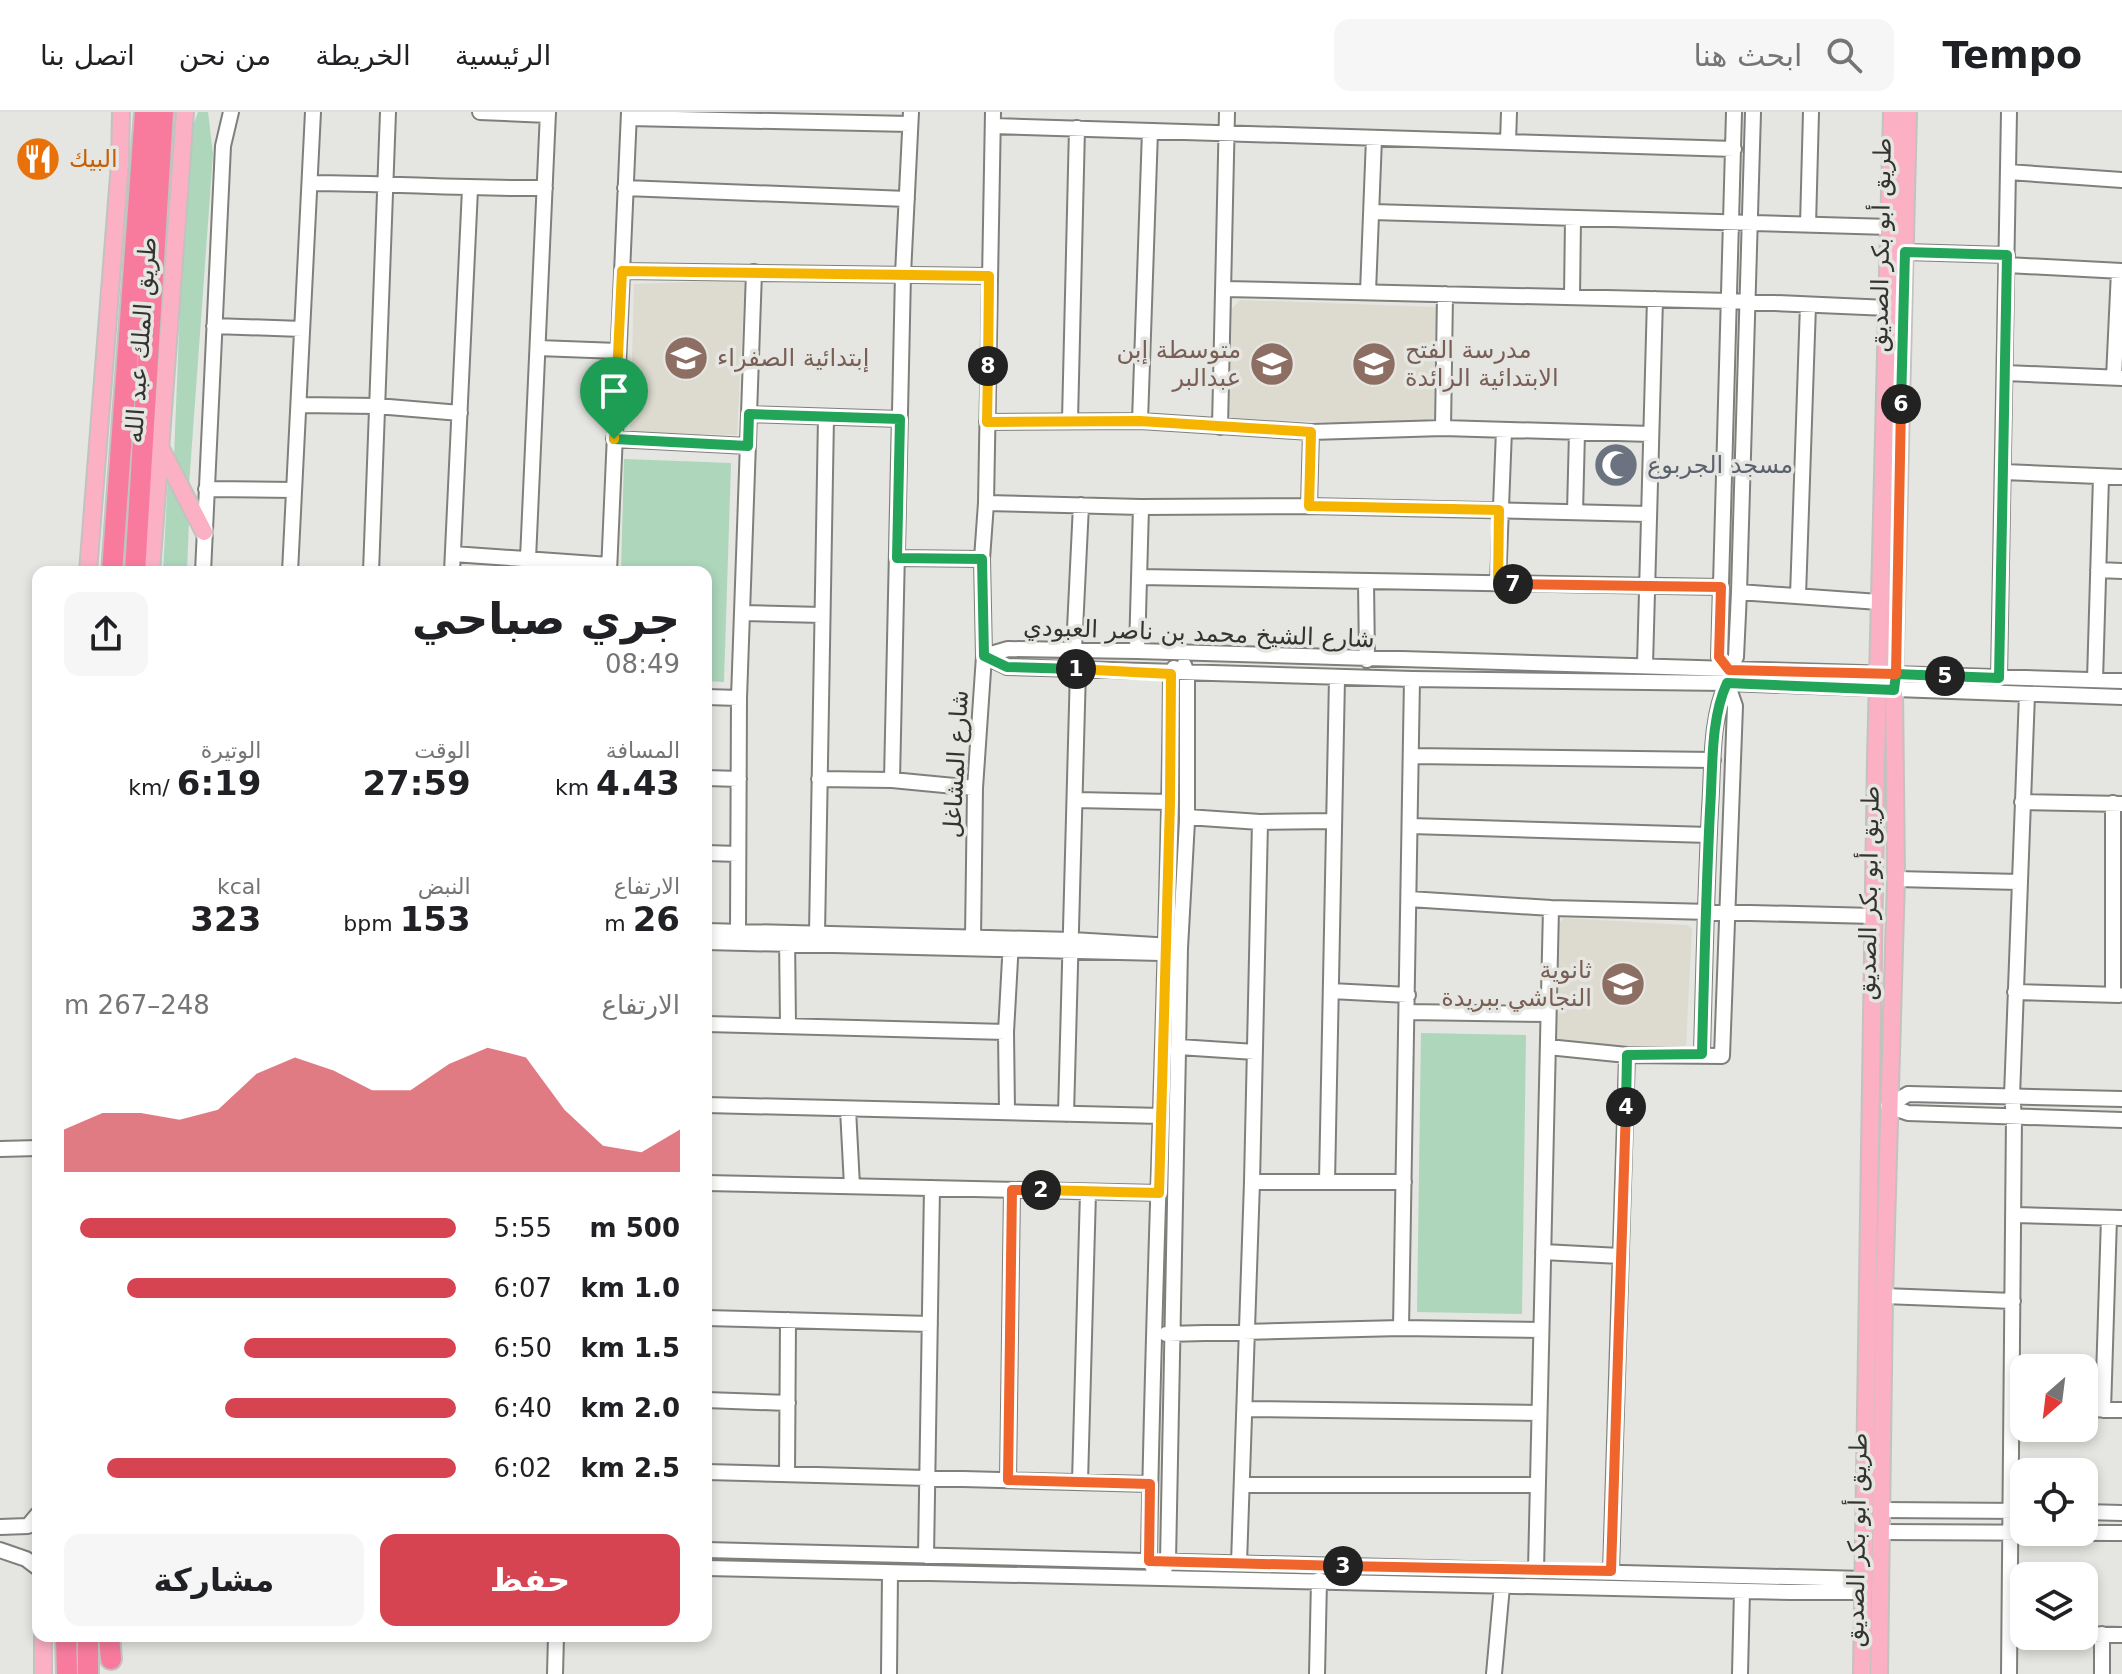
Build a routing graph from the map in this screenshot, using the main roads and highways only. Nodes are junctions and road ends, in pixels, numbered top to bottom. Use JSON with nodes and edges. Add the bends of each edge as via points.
{"nodes":[{"id":1,"x":121,"y":112,"type":"edge"},
{"id":2,"x":128,"y":112,"type":"edge"},
{"id":3,"x":145,"y":112,"type":"edge"},
{"id":4,"x":163,"y":112,"type":"edge"},
{"id":5,"x":178,"y":112,"type":"edge"},
{"id":6,"x":185,"y":112,"type":"edge"},
{"id":7,"x":192,"y":112,"type":"edge"},
{"id":8,"x":1892,"y":112,"type":"edge"},
{"id":9,"x":1908,"y":112,"type":"edge"},
{"id":10,"x":180,"y":160,"type":"junction"},
{"id":11,"x":120,"y":163,"type":"junction"},
{"id":12,"x":159,"y":445,"type":"junction"},
{"id":13,"x":204,"y":532,"type":"road end"},
{"id":14,"x":88,"y":566,"type":"edge"},
{"id":15,"x":112,"y":566,"type":"edge"},
{"id":16,"x":135,"y":566,"type":"edge"},
{"id":17,"x":151,"y":566,"type":"edge"},
{"id":18,"x":1887,"y":682,"type":"junction"},
{"id":19,"x":1869,"y":1586,"type":"junction"},
{"id":20,"x":43,"y":1642,"type":"edge"},
{"id":21,"x":66,"y":1642,"type":"edge"},
{"id":22,"x":88,"y":1642,"type":"edge"},
{"id":23,"x":110,"y":1642,"type":"edge"},
{"id":24,"x":111,"y":1667,"type":"edge"},
{"id":25,"x":43,"y":1674,"type":"edge"},
{"id":26,"x":67,"y":1674,"type":"edge"},
{"id":27,"x":88,"y":1674,"type":"edge"},
{"id":28,"x":1862,"y":1674,"type":"edge"},
{"id":29,"x":1879,"y":1674,"type":"edge"}],
"edges":[{"from":1,"to":11,"type":"main road","name":"طريق الملك عبد الله"},
{"from":2,"to":11,"type":"main road"},
{"from":3,"to":15,"type":"highway","name":"طريق الملك عبد الله"},
{"from":4,"to":16,"type":"highway","name":"طريق الملك عبد الله"},
{"from":5,"to":10,"type":"main road"},
{"from":6,"to":10,"type":"main road","name":"طريق الملك عبد الله"},
{"from":7,"to":10,"type":"main road"},
{"from":8,"to":18,"type":"main road","name":"طريق أبو بكر الصديق","via":[[1879,602]]},
{"from":9,"to":18,"type":"main road","name":"طريق أبو بكر الصديق"},
{"from":10,"to":12,"type":"main road","name":"طريق الملك عبد الله"},
{"from":11,"to":14,"type":"main road","name":"طريق الملك عبد الله"},
{"from":12,"to":13,"type":"main road"},
{"from":12,"to":17,"type":"main road","name":"طريق الملك عبد الله"},
{"from":18,"to":19,"type":"main road","name":"طريق أبو بكر الصديق","via":[[1874,916]]},
{"from":18,"to":19,"type":"main road","name":"طريق أبو بكر الصديق","via":[[1896,879],[1881,1532]]},
{"from":19,"to":28,"type":"main road","name":"طريق أبو بكر الصديق"},
{"from":19,"to":29,"type":"main road","name":"طريق أبو بكر الصديق"},
{"from":20,"to":25,"type":"main road"},
{"from":21,"to":26,"type":"highway"},
{"from":22,"to":27,"type":"highway"},
{"from":23,"to":24,"type":"highway"}]}
